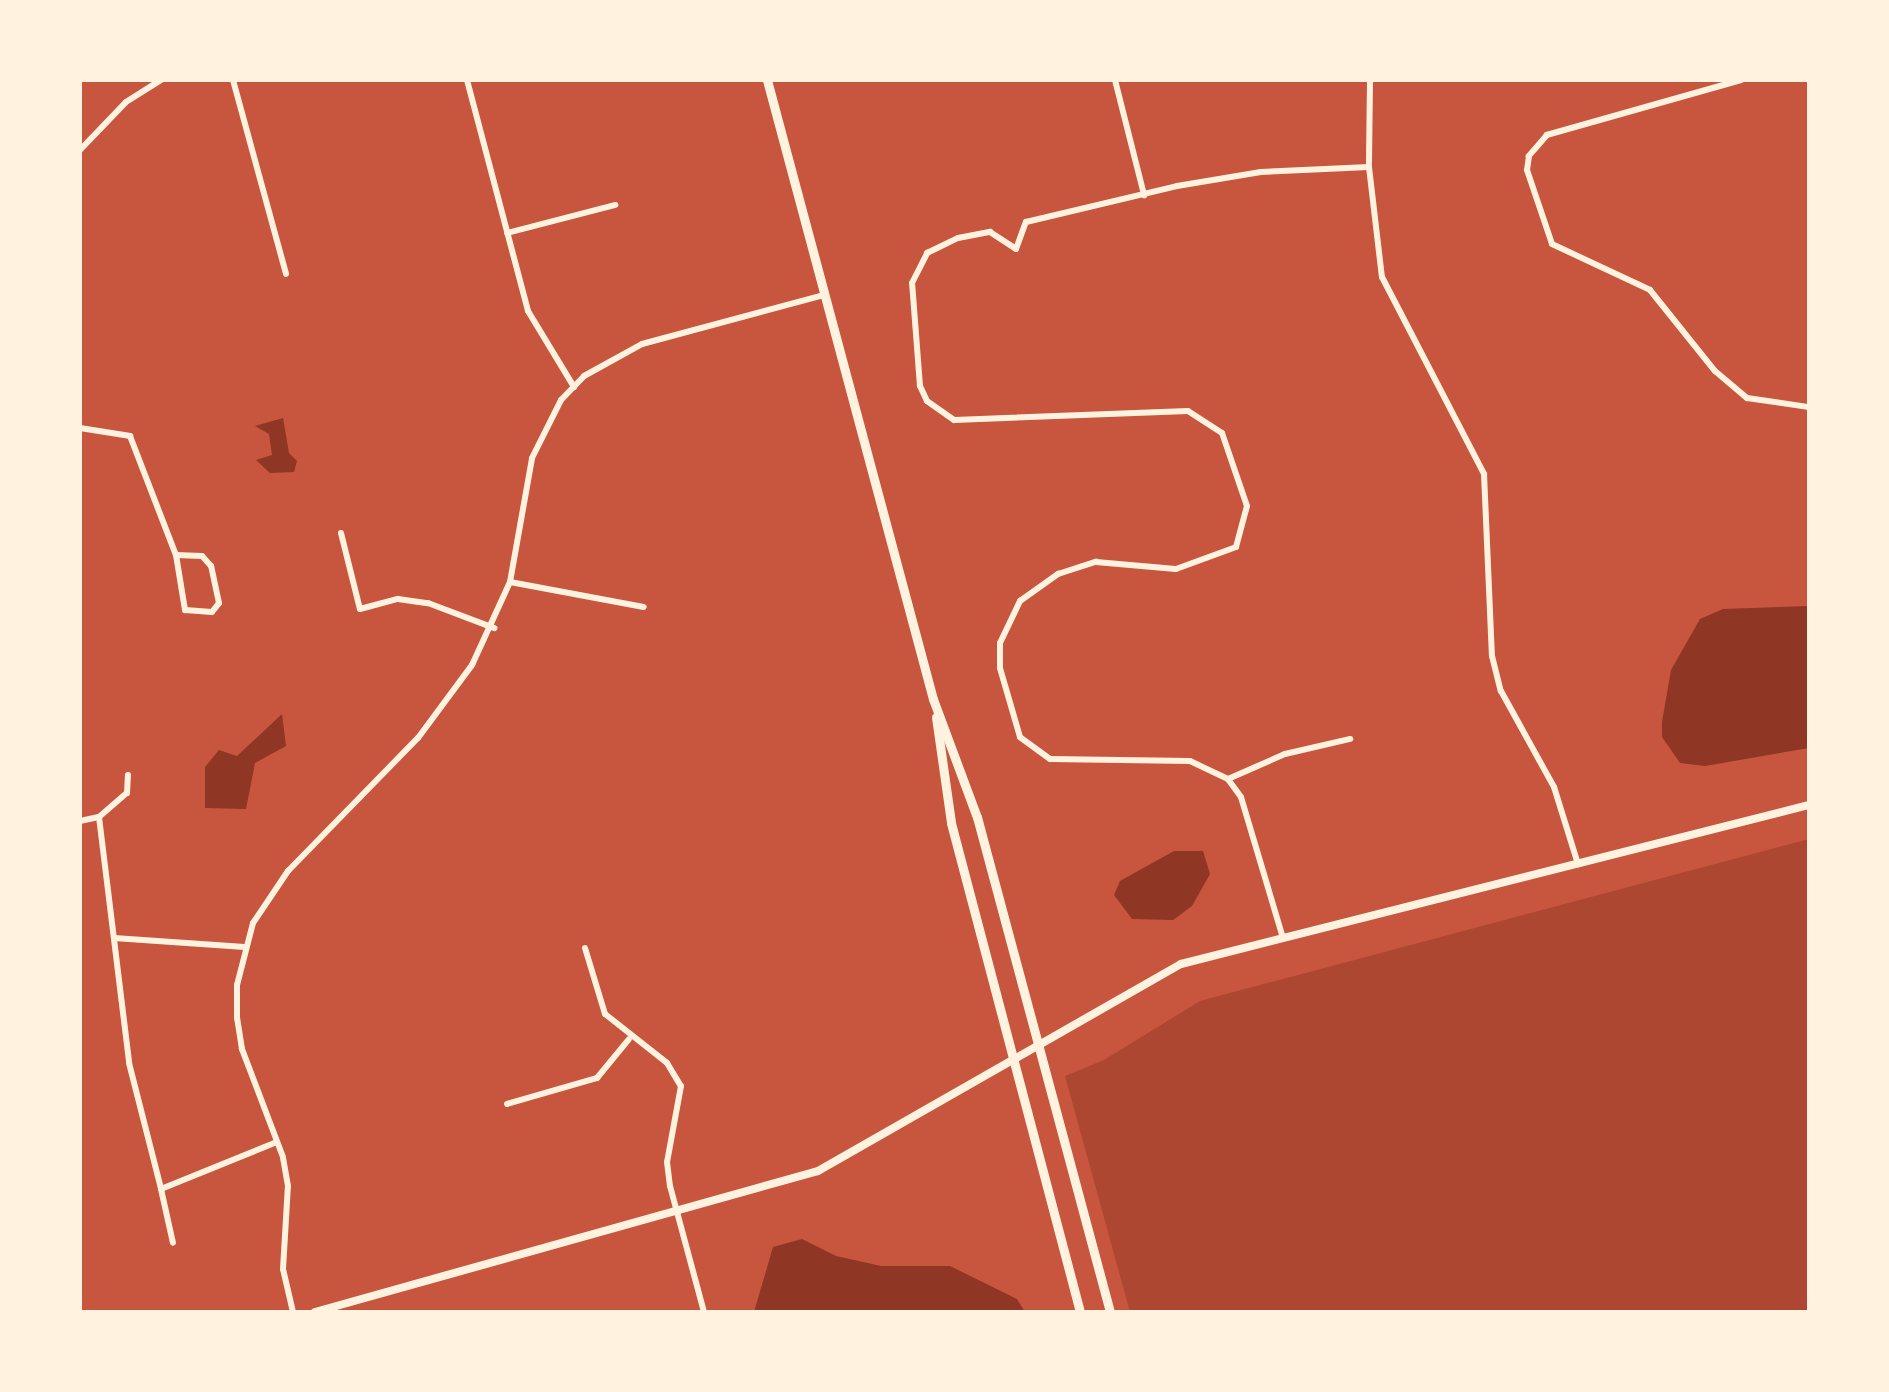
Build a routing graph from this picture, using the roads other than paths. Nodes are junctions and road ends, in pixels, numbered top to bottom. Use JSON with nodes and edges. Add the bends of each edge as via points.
{"nodes":[{"id":1,"x":161,"y":80,"type":"edge"},
{"id":2,"x":232,"y":80,"type":"edge"},
{"id":3,"x":467,"y":80,"type":"edge"},
{"id":4,"x":766,"y":80,"type":"edge"},
{"id":5,"x":1116,"y":80,"type":"edge"},
{"id":6,"x":1370,"y":80,"type":"edge"},
{"id":7,"x":1741,"y":80,"type":"edge"},
{"id":8,"x":80,"y":150,"type":"edge"},
{"id":9,"x":1369,"y":167,"type":"junction"},
{"id":10,"x":1144,"y":195,"type":"junction"},
{"id":11,"x":614,"y":205,"type":"dead end"},
{"id":12,"x":507,"y":234,"type":"junction"},
{"id":13,"x":286,"y":274,"type":"dead end"},
{"id":14,"x":823,"y":295,"type":"junction"},
{"id":15,"x":574,"y":387,"type":"junction"},
{"id":16,"x":1809,"y":408,"type":"edge"},
{"id":17,"x":80,"y":428,"type":"edge"},
{"id":18,"x":342,"y":533,"type":"dead end"},
{"id":19,"x":176,"y":555,"type":"junction"},
{"id":20,"x":510,"y":582,"type":"junction"},
{"id":21,"x":644,"y":607,"type":"dead end"},
{"id":22,"x":494,"y":628,"type":"junction"},
{"id":23,"x":933,"y":700,"type":"junction"},
{"id":24,"x":1350,"y":740,"type":"dead end"},
{"id":25,"x":128,"y":774,"type":"dead end"},
{"id":26,"x":1228,"y":779,"type":"junction"},
{"id":27,"x":1809,"y":805,"type":"edge"},
{"id":28,"x":98,"y":816,"type":"junction"},
{"id":29,"x":80,"y":821,"type":"edge"},
{"id":30,"x":1578,"y":864,"type":"junction"},
{"id":31,"x":114,"y":938,"type":"junction"},
{"id":32,"x":1283,"y":938,"type":"junction"},
{"id":33,"x":245,"y":947,"type":"junction"},
{"id":34,"x":585,"y":948,"type":"dead end"},
{"id":35,"x":629,"y":1039,"type":"junction"},
{"id":36,"x":1040,"y":1049,"type":"junction"},
{"id":37,"x":1014,"y":1063,"type":"junction"},
{"id":38,"x":507,"y":1104,"type":"dead end"},
{"id":39,"x":278,"y":1142,"type":"junction"},
{"id":40,"x":160,"y":1189,"type":"junction"},
{"id":41,"x":676,"y":1211,"type":"junction"},
{"id":42,"x":174,"y":1243,"type":"dead end"},
{"id":43,"x":293,"y":1312,"type":"edge"},
{"id":44,"x":315,"y":1312,"type":"edge"},
{"id":45,"x":704,"y":1312,"type":"edge"},
{"id":46,"x":1080,"y":1312,"type":"edge"},
{"id":47,"x":1110,"y":1312,"type":"edge"}],
"edges":[{"from":1,"to":8,"type":"street","via":[[126,102]]},
{"from":2,"to":13,"type":"street"},
{"from":3,"to":12,"type":"street"},
{"from":4,"to":14,"type":"main road"},
{"from":5,"to":10,"type":"street"},
{"from":6,"to":9,"type":"street"},
{"from":7,"to":16,"type":"street","via":[[1546,134],[1527,170],[1552,244],[1650,290],[1715,371],[1747,398]]},
{"from":9,"to":10,"type":"street","via":[[1261,172]]},
{"from":9,"to":30,"type":"street","via":[[1382,277],[1484,474],[1488,620],[1501,690],[1554,787]]},
{"from":10,"to":26,"type":"street","via":[[1026,222],[1016,249],[990,232],[942,243],[917,267],[911,300],[927,400],[954,420],[1176,411],[1202,416],[1222,433],[1248,520],[1236,547],[1200,564],[1096,562],[1058,574],[1020,600],[1000,643],[1000,668],[1020,737],[1050,760],[1190,760]]},
{"from":11,"to":12,"type":"street"},
{"from":12,"to":15,"type":"street","via":[[540,341]]},
{"from":14,"to":15,"type":"street","via":[[642,344]]},
{"from":14,"to":23,"type":"main road"},
{"from":15,"to":20,"type":"street","via":[[543,428],[532,458]]},
{"from":17,"to":19,"type":"street","via":[[130,436]]},
{"from":18,"to":22,"type":"street","via":[[360,608],[398,599]]},
{"from":19,"to":19,"type":"street","via":[[202,556],[211,566],[218,603],[212,612],[185,610]]},
{"from":20,"to":21,"type":"street"},
{"from":20,"to":22,"type":"street"},
{"from":22,"to":33,"type":"street","via":[[418,738],[288,870]]},
{"from":23,"to":36,"type":"main road","via":[[977,817]]},
{"from":23,"to":37,"type":"main road","via":[[951,823]]},
{"from":24,"to":26,"type":"street","via":[[1285,754]]},
{"from":25,"to":28,"type":"street","via":[[128,793]]},
{"from":26,"to":32,"type":"street","via":[[1241,797]]},
{"from":27,"to":30,"type":"street"},
{"from":28,"to":29,"type":"street"},
{"from":28,"to":31,"type":"street"},
{"from":30,"to":32,"type":"street"},
{"from":31,"to":33,"type":"street"},
{"from":31,"to":40,"type":"street","via":[[129,1063]]},
{"from":32,"to":36,"type":"street","via":[[1181,964]]},
{"from":33,"to":39,"type":"street","via":[[237,985],[242,1049]]},
{"from":34,"to":35,"type":"street","via":[[604,1014]]},
{"from":35,"to":38,"type":"street","via":[[597,1078]]},
{"from":35,"to":41,"type":"street","via":[[667,1063],[681,1086],[667,1162]]},
{"from":36,"to":37,"type":"street"},
{"from":36,"to":47,"type":"main road"},
{"from":37,"to":41,"type":"street","via":[[818,1170]]},
{"from":37,"to":46,"type":"main road"},
{"from":39,"to":40,"type":"street"},
{"from":39,"to":43,"type":"street","via":[[288,1186],[283,1269]]},
{"from":40,"to":42,"type":"street"},
{"from":41,"to":44,"type":"street"},
{"from":41,"to":45,"type":"street"}]}
